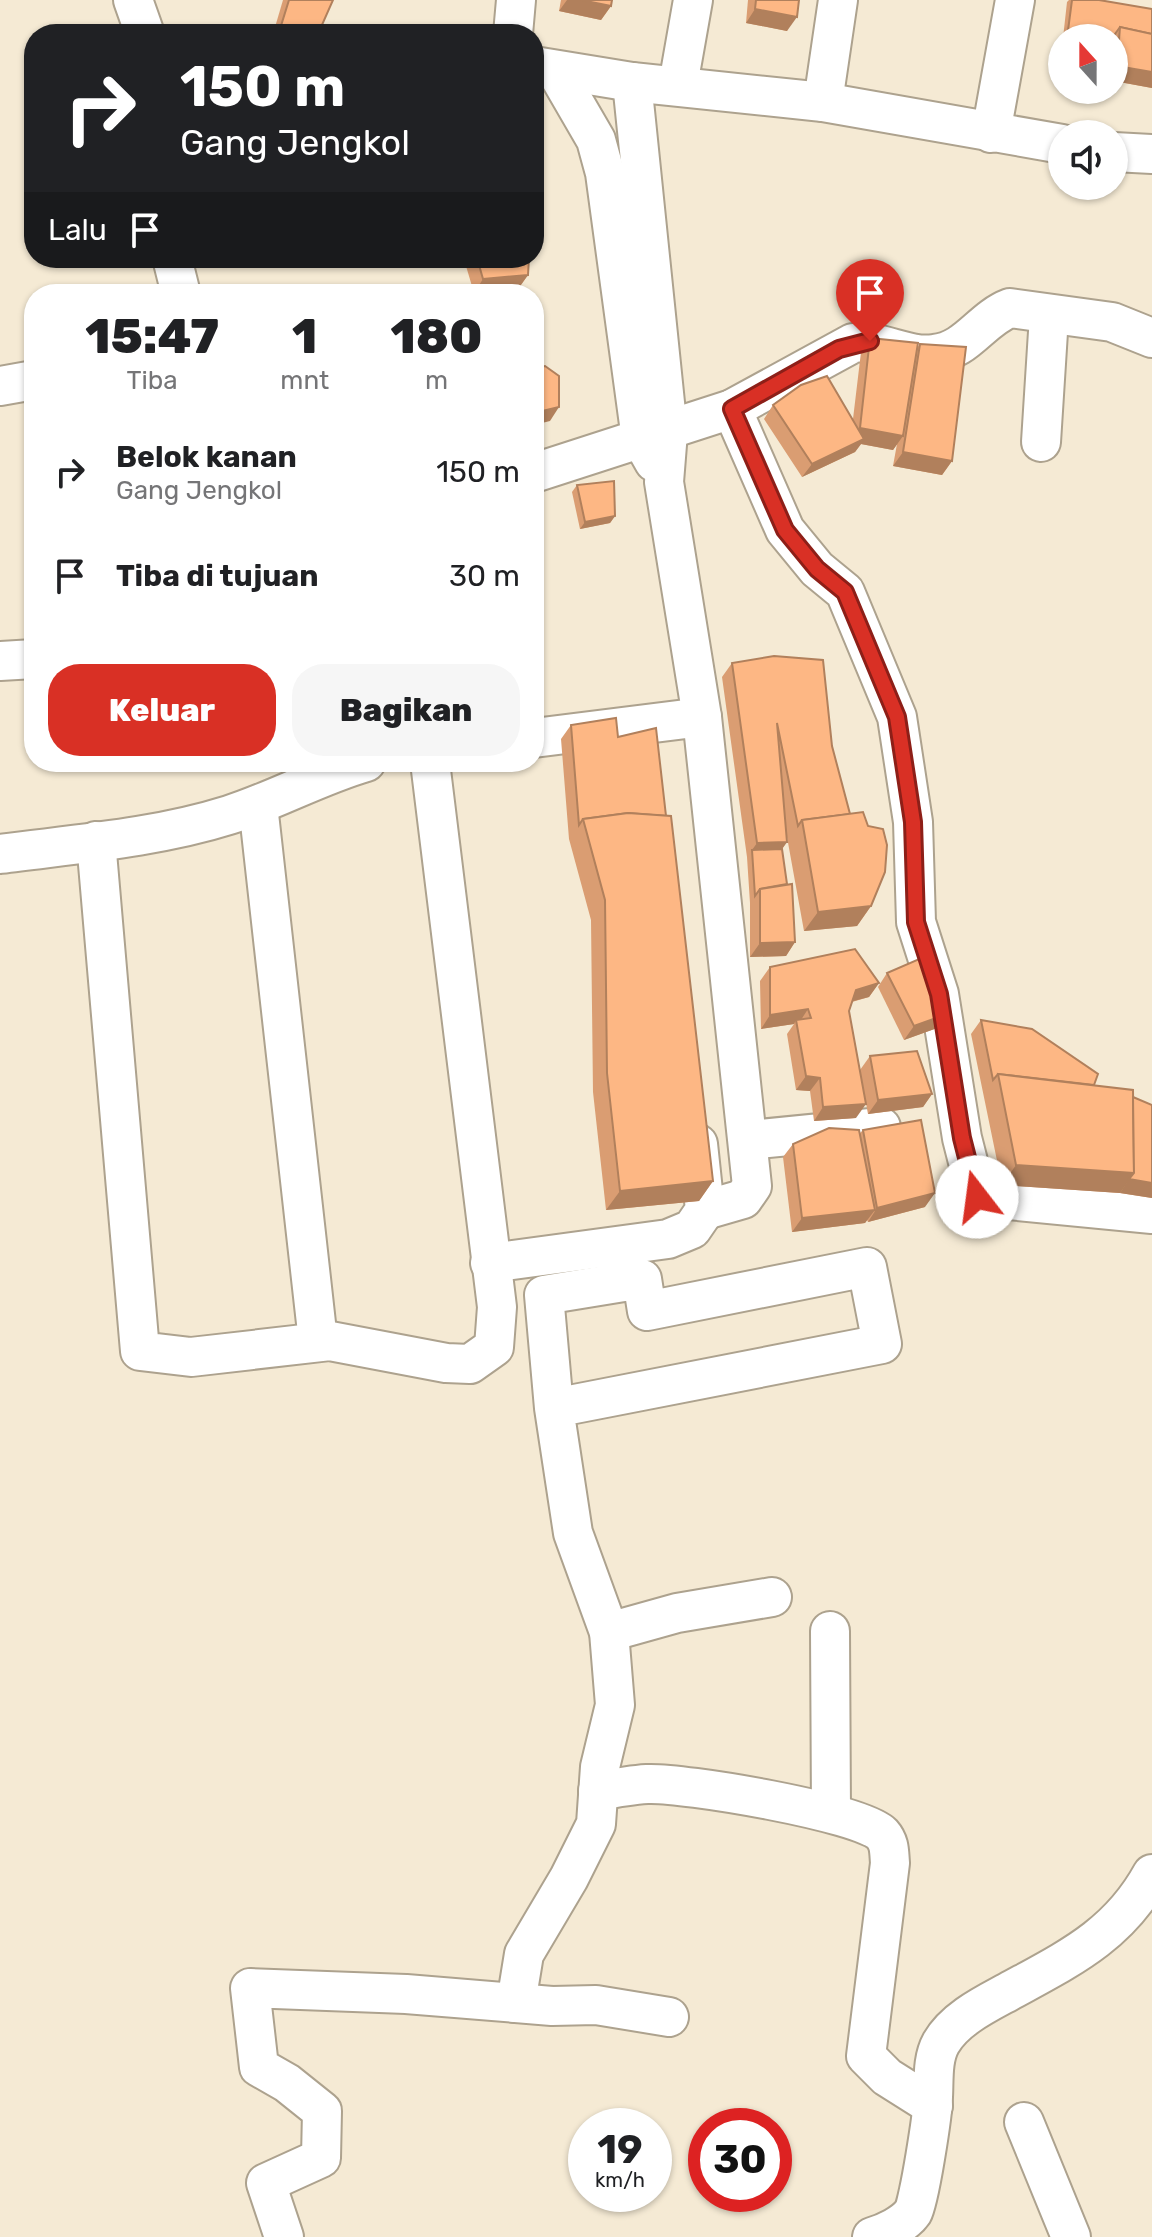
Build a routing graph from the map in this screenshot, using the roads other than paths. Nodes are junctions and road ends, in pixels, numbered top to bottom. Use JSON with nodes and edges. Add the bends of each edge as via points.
{"nodes":[{"id":1,"x":133,"y":0,"type":"edge"},
{"id":2,"x":516,"y":0,"type":"edge"},
{"id":3,"x":693,"y":0,"type":"edge"},
{"id":4,"x":838,"y":0,"type":"edge"},
{"id":5,"x":1015,"y":0,"type":"edge"},
{"id":6,"x":141,"y":24,"type":"edge"},
{"id":7,"x":514,"y":24,"type":"edge"},
{"id":8,"x":545,"y":68,"type":"edge"},
{"id":9,"x":632,"y":82,"type":"junction"},
{"id":10,"x":678,"y":85,"type":"junction"},
{"id":11,"x":823,"y":102,"type":"junction"},
{"id":12,"x":991,"y":133,"type":"junction"},
{"id":13,"x":1048,"y":142,"type":"edge"},
{"id":14,"x":1128,"y":153,"type":"edge"},
{"id":15,"x":1152,"y":154,"type":"edge"},
{"id":16,"x":1049,"y":316,"type":"junction"},
{"id":17,"x":1152,"y":338,"type":"edge"},
{"id":18,"x":24,"y":382,"type":"edge"},
{"id":19,"x":0,"y":386,"type":"edge"},
{"id":20,"x":732,"y":409,"type":"junction"},
{"id":21,"x":654,"y":436,"type":"junction"},
{"id":22,"x":1041,"y":442,"type":"dead end"},
{"id":23,"x":544,"y":470,"type":"edge"},
{"id":24,"x":24,"y":660,"type":"edge"},
{"id":25,"x":0,"y":661,"type":"edge"},
{"id":26,"x":702,"y":717,"type":"junction"},
{"id":27,"x":544,"y":738,"type":"edge"},
{"id":28,"x":335,"y":772,"type":"edge"},
{"id":29,"x":431,"y":772,"type":"edge"},
{"id":30,"x":258,"y":805,"type":"junction"},
{"id":31,"x":96,"y":841,"type":"junction"},
{"id":32,"x":0,"y":854,"type":"edge"},
{"id":33,"x":694,"y":1116,"type":"edge"},
{"id":34,"x":881,"y":1127,"type":"edge"},
{"id":35,"x":749,"y":1140,"type":"junction"},
{"id":36,"x":705,"y":1210,"type":"junction"},
{"id":37,"x":1152,"y":1214,"type":"edge"},
{"id":38,"x":490,"y":1263,"type":"junction"},
{"id":39,"x":318,"y":1341,"type":"junction"},
{"id":40,"x":554,"y":1408,"type":"junction"},
{"id":41,"x":772,"y":1597,"type":"dead end"},
{"id":42,"x":830,"y":1631,"type":"dead end"},
{"id":43,"x":609,"y":1632,"type":"junction"},
{"id":44,"x":598,"y":1791,"type":"junction"},
{"id":45,"x":831,"y":1813,"type":"junction"},
{"id":46,"x":1152,"y":1874,"type":"edge"},
{"id":47,"x":516,"y":2003,"type":"junction"},
{"id":48,"x":669,"y":2017,"type":"dead end"},
{"id":49,"x":933,"y":2106,"type":"junction"},
{"id":50,"x":1024,"y":2122,"type":"dead end"},
{"id":51,"x":284,"y":2237,"type":"edge"},
{"id":52,"x":872,"y":2237,"type":"edge"},
{"id":53,"x":1071,"y":2237,"type":"edge"}],
"edges":[{"from":1,"to":6,"type":"street"},
{"from":2,"to":7,"type":"street"},
{"from":3,"to":10,"type":"street"},
{"from":4,"to":11,"type":"street"},
{"from":5,"to":12,"type":"street"},
{"from":8,"to":9,"type":"street"},
{"from":8,"to":21,"type":"street","via":[[596,140]]},
{"from":9,"to":10,"type":"street"},
{"from":9,"to":21,"type":"street"},
{"from":10,"to":11,"type":"street"},
{"from":11,"to":12,"type":"street"},
{"from":12,"to":13,"type":"street"},
{"from":14,"to":15,"type":"street"},
{"from":16,"to":17,"type":"street","via":[[1112,322]]},
{"from":16,"to":20,"type":"street","via":[[1010,308],[966,341],[936,354],[870,341],[853,343]]},
{"from":16,"to":22,"type":"street"},
{"from":18,"to":19,"type":"street"},
{"from":20,"to":21,"type":"street"},
{"from":20,"to":37,"type":"street","via":[[785,530],[817,569],[845,592],[897,717],[913,822],[916,922],[939,994],[977,1197]]},
{"from":21,"to":23,"type":"street"},
{"from":21,"to":26,"type":"street"},
{"from":24,"to":25,"type":"street"},
{"from":26,"to":27,"type":"street","via":[[650,740]]},
{"from":26,"to":35,"type":"street"},
{"from":28,"to":30,"type":"street"},
{"from":29,"to":38,"type":"street"},
{"from":30,"to":31,"type":"street","via":[[196,823]]},
{"from":30,"to":39,"type":"street"},
{"from":31,"to":32,"type":"street"},
{"from":31,"to":39,"type":"street","via":[[140,1351],[191,1357]]},
{"from":33,"to":36,"type":"street"},
{"from":34,"to":35,"type":"street"},
{"from":35,"to":36,"type":"street","via":[[750,1194]]},
{"from":36,"to":38,"type":"street","via":[[692,1229],[668,1239]]},
{"from":38,"to":39,"type":"street","via":[[497,1307],[494,1347],[470,1364]]},
{"from":40,"to":40,"type":"street","via":[[544,1295],[642,1279],[647,1311],[867,1267],[882,1344]]},
{"from":40,"to":43,"type":"street","via":[[573,1533]]},
{"from":41,"to":43,"type":"street","via":[[677,1613]]},
{"from":42,"to":45,"type":"street"},
{"from":43,"to":44,"type":"street","via":[[615,1705]]},
{"from":44,"to":45,"type":"street","via":[[649,1784],[688,1787]]},
{"from":44,"to":47,"type":"street","via":[[596,1824],[524,1954]]},
{"from":45,"to":49,"type":"street","via":[[880,1832],[889,1845],[866,2056],[887,2077]]},
{"from":46,"to":49,"type":"street","via":[[1137,1903],[1114,1928],[984,2005],[952,2030],[935,2060]]},
{"from":47,"to":48,"type":"street","via":[[618,2007]]},
{"from":47,"to":51,"type":"street","via":[[250,1988],[259,2067],[322,2111],[321,2158],[266,2183]]},
{"from":49,"to":52,"type":"street","via":[[914,2211],[888,2232]]},
{"from":50,"to":53,"type":"street"}]}
